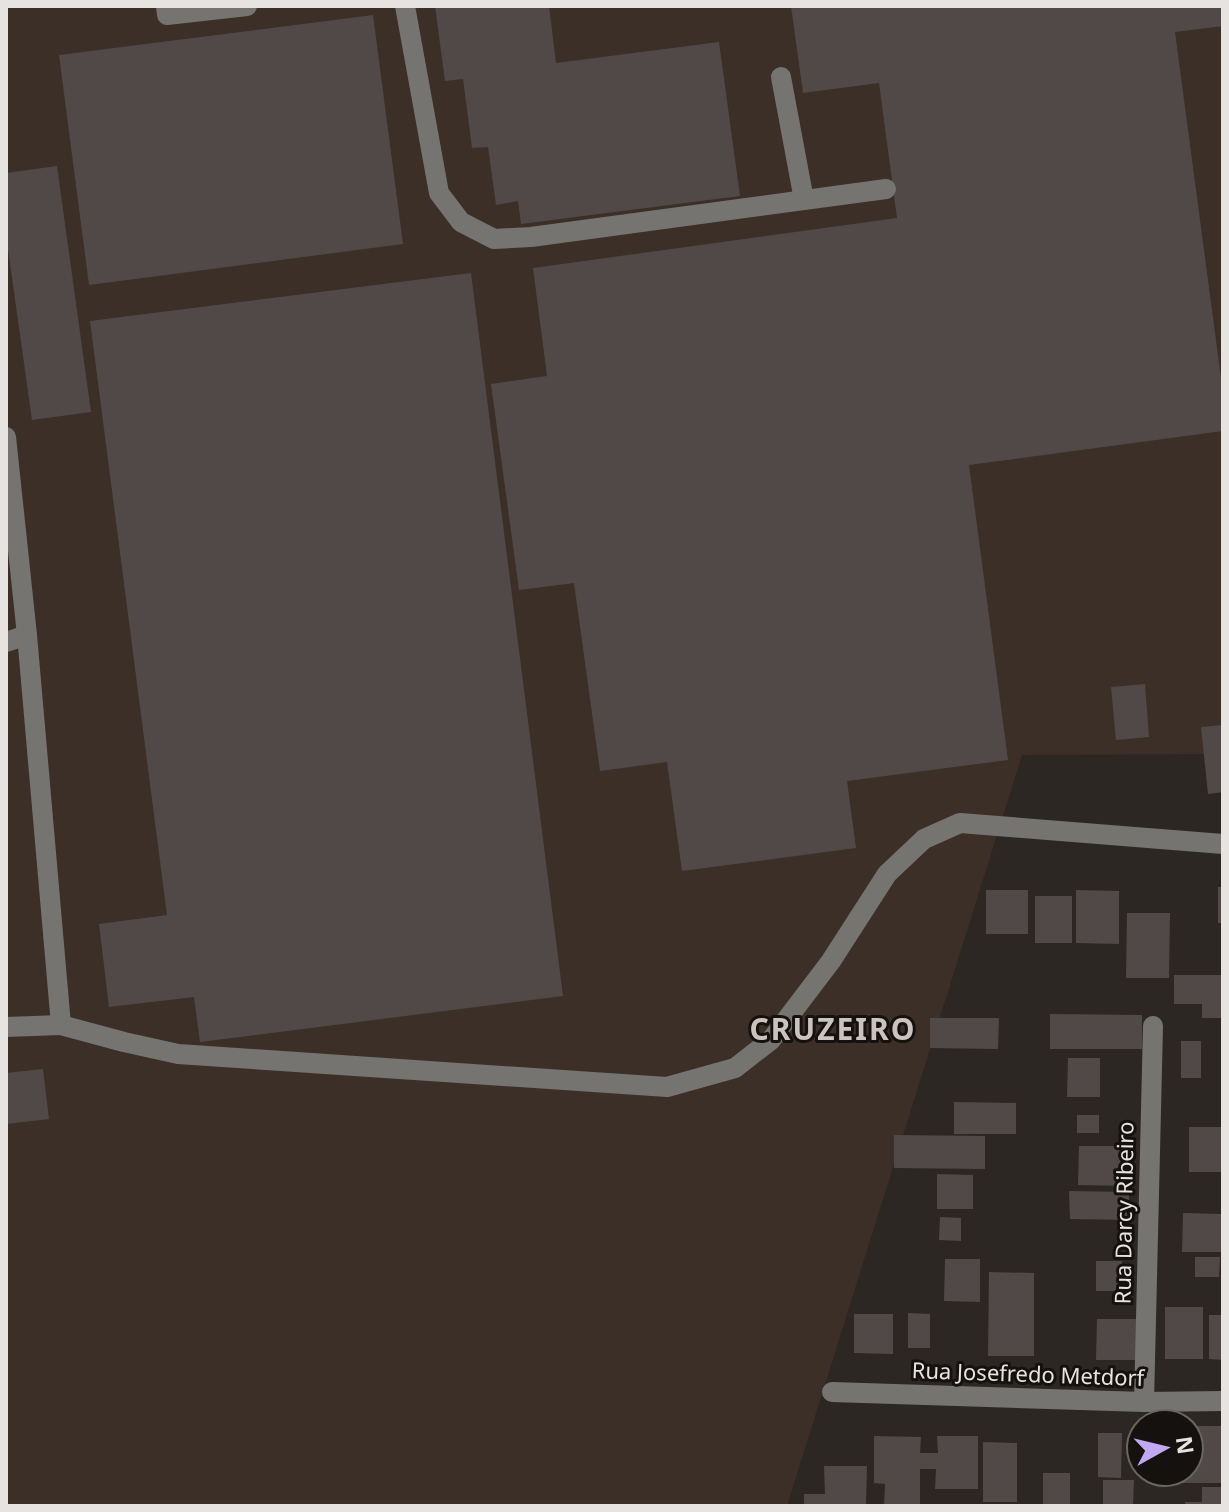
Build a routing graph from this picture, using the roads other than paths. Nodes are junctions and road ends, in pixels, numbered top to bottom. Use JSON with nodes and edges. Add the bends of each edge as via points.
{"nodes":[{"id":1,"x":166,"y":6,"type":"edge"},
{"id":2,"x":247,"y":6,"type":"edge"},
{"id":3,"x":405,"y":6,"type":"edge"},
{"id":4,"x":781,"y":77,"type":"dead end"},
{"id":5,"x":886,"y":189,"type":"dead end"},
{"id":6,"x":804,"y":200,"type":"junction"},
{"id":7,"x":6,"y":437,"type":"edge"},
{"id":8,"x":27,"y":635,"type":"junction"},
{"id":9,"x":6,"y":642,"type":"edge"},
{"id":10,"x":1223,"y":844,"type":"edge"},
{"id":11,"x":61,"y":1025,"type":"junction"},
{"id":12,"x":1153,"y":1026,"type":"dead end"},
{"id":13,"x":6,"y":1027,"type":"edge"},
{"id":14,"x":832,"y":1392,"type":"dead end"},
{"id":15,"x":1223,"y":1401,"type":"edge"},
{"id":16,"x":1144,"y":1402,"type":"junction"}],
"edges":[{"from":1,"to":2,"type":"street","via":[[167,15]]},
{"from":3,"to":6,"type":"street","via":[[439,193],[461,222],[494,239]]},
{"from":4,"to":6,"type":"street"},
{"from":5,"to":6,"type":"street"},
{"from":7,"to":8,"type":"street"},
{"from":8,"to":9,"type":"street"},
{"from":8,"to":11,"type":"street"},
{"from":10,"to":11,"type":"street","via":[[960,823],[924,839],[887,874],[771,1040],[735,1068],[667,1087],[178,1054]]},
{"from":11,"to":13,"type":"street"},
{"from":12,"to":16,"type":"street","name":"Rua Darcy Ribeiro"},
{"from":14,"to":16,"type":"street","name":"Rua Josefredo Metdorf"},
{"from":15,"to":16,"type":"street","name":"Rua Josefredo Metdorf"}]}
